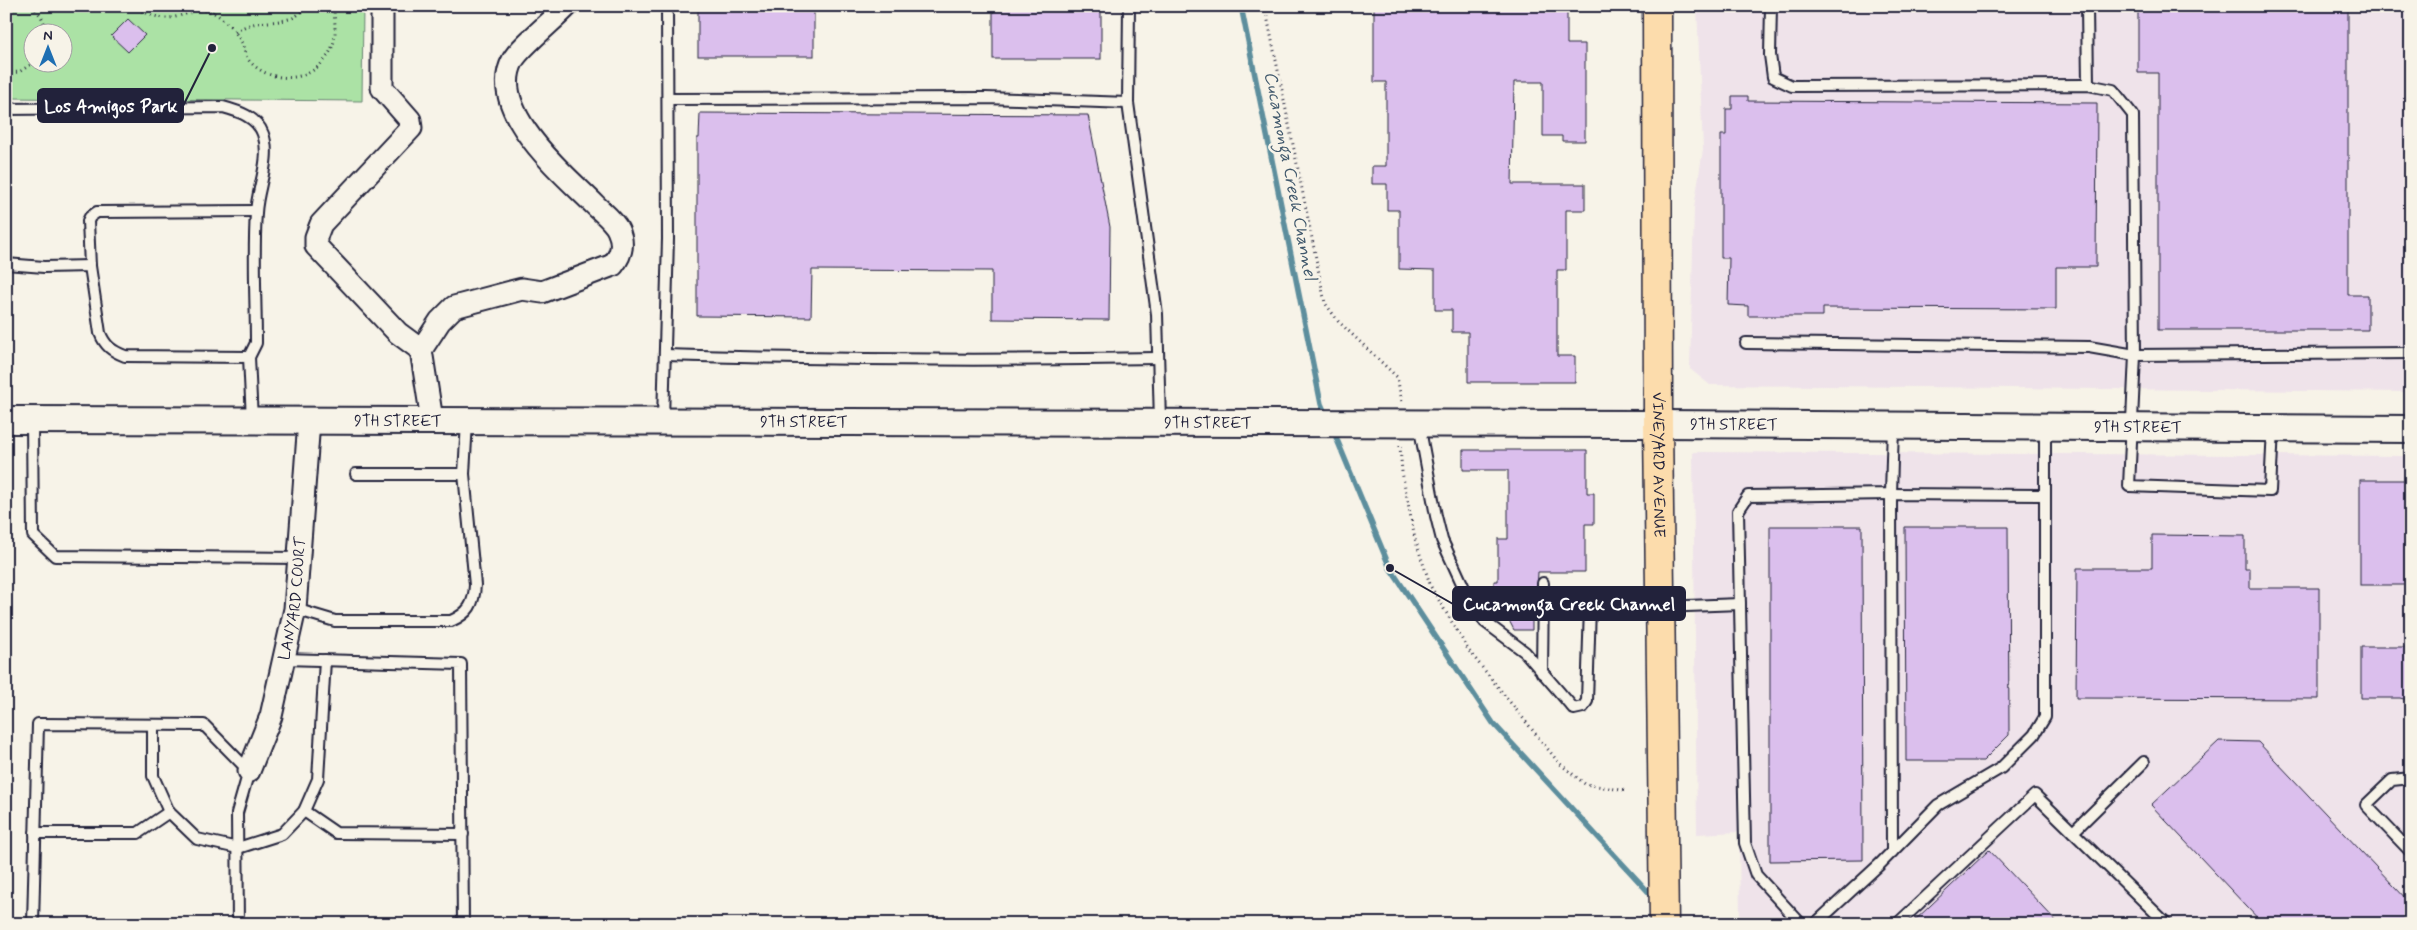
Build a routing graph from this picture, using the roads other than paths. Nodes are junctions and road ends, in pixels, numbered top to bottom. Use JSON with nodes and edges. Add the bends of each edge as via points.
{"nodes":[{"id":1,"x":382,"y":6,"type":"edge"},
{"id":2,"x":567,"y":6,"type":"edge"},
{"id":3,"x":667,"y":6,"type":"edge"},
{"id":4,"x":1129,"y":6,"type":"edge"},
{"id":5,"x":1657,"y":6,"type":"edge"},
{"id":6,"x":1771,"y":6,"type":"edge"},
{"id":7,"x":2087,"y":6,"type":"edge"},
{"id":8,"x":2088,"y":85,"type":"junction"},
{"id":9,"x":668,"y":99,"type":"junction"},
{"id":10,"x":1128,"y":103,"type":"junction"},
{"id":11,"x":6,"y":110,"type":"edge"},
{"id":12,"x":256,"y":211,"type":"junction"},
{"id":13,"x":6,"y":264,"type":"edge"},
{"id":14,"x":90,"y":266,"type":"junction"},
{"id":15,"x":1746,"y":343,"type":"dead end"},
{"id":16,"x":421,"y":350,"type":"junction"},
{"id":17,"x":2411,"y":353,"type":"edge"},
{"id":18,"x":664,"y":355,"type":"junction"},
{"id":19,"x":2135,"y":355,"type":"junction"},
{"id":20,"x":249,"y":358,"type":"junction"},
{"id":21,"x":1158,"y":358,"type":"junction"},
{"id":22,"x":6,"y":420,"type":"edge"},
{"id":23,"x":32,"y":420,"type":"junction"},
{"id":24,"x":252,"y":420,"type":"junction"},
{"id":25,"x":432,"y":420,"type":"junction"},
{"id":26,"x":467,"y":420,"type":"junction"},
{"id":27,"x":309,"y":421,"type":"junction"},
{"id":28,"x":663,"y":421,"type":"junction"},
{"id":29,"x":1160,"y":423,"type":"junction"},
{"id":30,"x":1419,"y":424,"type":"junction"},
{"id":31,"x":1658,"y":424,"type":"junction"},
{"id":32,"x":1893,"y":425,"type":"junction"},
{"id":33,"x":2046,"y":426,"type":"junction"},
{"id":34,"x":2131,"y":427,"type":"junction"},
{"id":35,"x":2273,"y":428,"type":"junction"},
{"id":36,"x":2411,"y":429,"type":"edge"},
{"id":37,"x":356,"y":474,"type":"dead end"},
{"id":38,"x":464,"y":474,"type":"junction"},
{"id":39,"x":1891,"y":494,"type":"junction"},
{"id":40,"x":2045,"y":495,"type":"junction"},
{"id":41,"x":300,"y":558,"type":"junction"},
{"id":42,"x":1543,"y":584,"type":"dead end"},
{"id":43,"x":1740,"y":604,"type":"junction"},
{"id":44,"x":1661,"y":607,"type":"junction"},
{"id":45,"x":295,"y":609,"type":"junction"},
{"id":46,"x":284,"y":658,"type":"junction"},
{"id":47,"x":325,"y":660,"type":"junction"},
{"id":48,"x":1542,"y":673,"type":"junction"},
{"id":49,"x":153,"y":725,"type":"junction"},
{"id":50,"x":2144,"y":762,"type":"dead end"},
{"id":51,"x":249,"y":771,"type":"junction"},
{"id":52,"x":2411,"y":778,"type":"edge"},
{"id":53,"x":304,"y":811,"type":"junction"},
{"id":54,"x":169,"y":812,"type":"junction"},
{"id":55,"x":2072,"y":832,"type":"junction"},
{"id":56,"x":35,"y":833,"type":"junction"},
{"id":57,"x":463,"y":834,"type":"junction"},
{"id":58,"x":238,"y":848,"type":"junction"},
{"id":59,"x":1892,"y":852,"type":"junction"},
{"id":60,"x":2411,"y":852,"type":"edge"},
{"id":61,"x":33,"y":924,"type":"edge"},
{"id":62,"x":238,"y":924,"type":"edge"},
{"id":63,"x":463,"y":924,"type":"edge"},
{"id":64,"x":1664,"y":924,"type":"edge"},
{"id":65,"x":1801,"y":924,"type":"edge"},
{"id":66,"x":1815,"y":924,"type":"edge"},
{"id":67,"x":1897,"y":924,"type":"edge"},
{"id":68,"x":2167,"y":924,"type":"edge"}],
"edges":[{"from":1,"to":16,"type":"street","via":[[382,88],[410,120],[411,128],[321,224],[316,246],[398,333]]},
{"from":2,"to":16,"type":"street","via":[[513,61],[508,82],[511,104],[520,123],[557,168],[618,228],[621,255],[613,265],[542,292],[522,289],[454,307],[440,321]]},
{"from":3,"to":9,"type":"lane"},
{"from":4,"to":10,"type":"lane"},
{"from":5,"to":31,"type":"main road","name":"VINEYARD AVENUE"},
{"from":6,"to":8,"type":"lane","via":[[1770,55],[1774,77],[1792,86]]},
{"from":7,"to":8,"type":"lane"},
{"from":8,"to":19,"type":"lane","via":[[2113,90],[2133,115]]},
{"from":9,"to":10,"type":"lane","via":[[986,98]]},
{"from":9,"to":18,"type":"lane"},
{"from":10,"to":21,"type":"lane","via":[[1157,314]]},
{"from":11,"to":12,"type":"lane","via":[[223,107],[242,112],[263,134],[265,158]]},
{"from":12,"to":14,"type":"lane","via":[[97,212],[88,221]]},
{"from":12,"to":20,"type":"lane","via":[[256,343]]},
{"from":13,"to":14,"type":"lane"},
{"from":14,"to":20,"type":"lane","via":[[100,334],[104,344],[113,351],[125,356]]},
{"from":15,"to":19,"type":"lane","via":[[2089,347]]},
{"from":16,"to":25,"type":"street"},
{"from":17,"to":19,"type":"lane"},
{"from":18,"to":21,"type":"lane","via":[[989,361]]},
{"from":18,"to":28,"type":"lane"},
{"from":19,"to":34,"type":"lane"},
{"from":20,"to":24,"type":"lane"},
{"from":21,"to":29,"type":"lane"},
{"from":22,"to":23,"type":"street","name":"9TH STREET"},
{"from":23,"to":24,"type":"street","name":"9TH STREET"},
{"from":23,"to":41,"type":"lane","via":[[33,535],[55,556]]},
{"from":24,"to":27,"type":"street","name":"9TH STREET"},
{"from":25,"to":26,"type":"street","name":"9TH STREET"},
{"from":25,"to":27,"type":"street","name":"9TH STREET"},
{"from":26,"to":28,"type":"street","name":"9TH STREET"},
{"from":26,"to":38,"type":"lane"},
{"from":27,"to":41,"type":"street","name":"LANYARD COURT"},
{"from":28,"to":29,"type":"street","name":"9TH STREET"},
{"from":29,"to":30,"type":"street","name":"9TH STREET"},
{"from":30,"to":31,"type":"street","name":"9TH STREET"},
{"from":30,"to":48,"type":"lane","via":[[1442,540],[1464,590],[1485,622],[1525,652]]},
{"from":31,"to":32,"type":"street","name":"9TH STREET"},
{"from":31,"to":44,"type":"main road","name":"VINEYARD AVENUE"},
{"from":32,"to":33,"type":"street","name":"9TH STREET"},
{"from":32,"to":39,"type":"lane"},
{"from":33,"to":34,"type":"street","name":"9TH STREET"},
{"from":33,"to":40,"type":"lane"},
{"from":34,"to":35,"type":"street","name":"9TH STREET"},
{"from":34,"to":35,"type":"lane","via":[[2129,486],[2270,491]]},
{"from":35,"to":36,"type":"street","name":"9TH STREET"},
{"from":37,"to":38,"type":"lane"},
{"from":38,"to":45,"type":"lane","via":[[475,585],[470,608],[462,616],[451,621],[335,621]]},
{"from":39,"to":40,"type":"lane"},
{"from":39,"to":43,"type":"lane","via":[[1748,496],[1738,511]]},
{"from":39,"to":59,"type":"lane"},
{"from":40,"to":59,"type":"lane","via":[[2046,718],[2001,768],[1938,804]]},
{"from":41,"to":45,"type":"street","name":"LANYARD COURT"},
{"from":42,"to":48,"type":"lane"},
{"from":43,"to":44,"type":"lane"},
{"from":43,"to":65,"type":"lane","via":[[1745,843],[1756,875]]},
{"from":44,"to":48,"type":"lane","via":[[1599,603],[1590,606],[1587,701],[1583,707],[1574,709]]},
{"from":44,"to":64,"type":"main road","name":"VINEYARD AVENUE"},
{"from":45,"to":46,"type":"street","name":"LANYARD COURT"},
{"from":46,"to":47,"type":"lane"},
{"from":46,"to":51,"type":"street","name":"LANYARD COURT","via":[[271,716]]},
{"from":47,"to":53,"type":"lane","via":[[318,779]]},
{"from":47,"to":57,"type":"lane","via":[[461,664]]},
{"from":49,"to":51,"type":"lane","via":[[204,725]]},
{"from":49,"to":54,"type":"lane","via":[[153,776]]},
{"from":49,"to":56,"type":"lane","via":[[38,724]]},
{"from":50,"to":55,"type":"lane"},
{"from":51,"to":58,"type":"lane","via":[[237,813]]},
{"from":52,"to":60,"type":"lane","via":[[2392,780],[2366,806]]},
{"from":53,"to":57,"type":"lane","via":[[336,833]]},
{"from":53,"to":58,"type":"lane","via":[[282,834]]},
{"from":54,"to":56,"type":"lane","via":[[138,833]]},
{"from":54,"to":58,"type":"lane","via":[[197,839]]},
{"from":55,"to":67,"type":"lane","via":[[2035,795]]},
{"from":55,"to":68,"type":"lane"},
{"from":56,"to":61,"type":"lane"},
{"from":57,"to":63,"type":"lane"},
{"from":58,"to":62,"type":"lane"},
{"from":59,"to":66,"type":"lane"}]}
